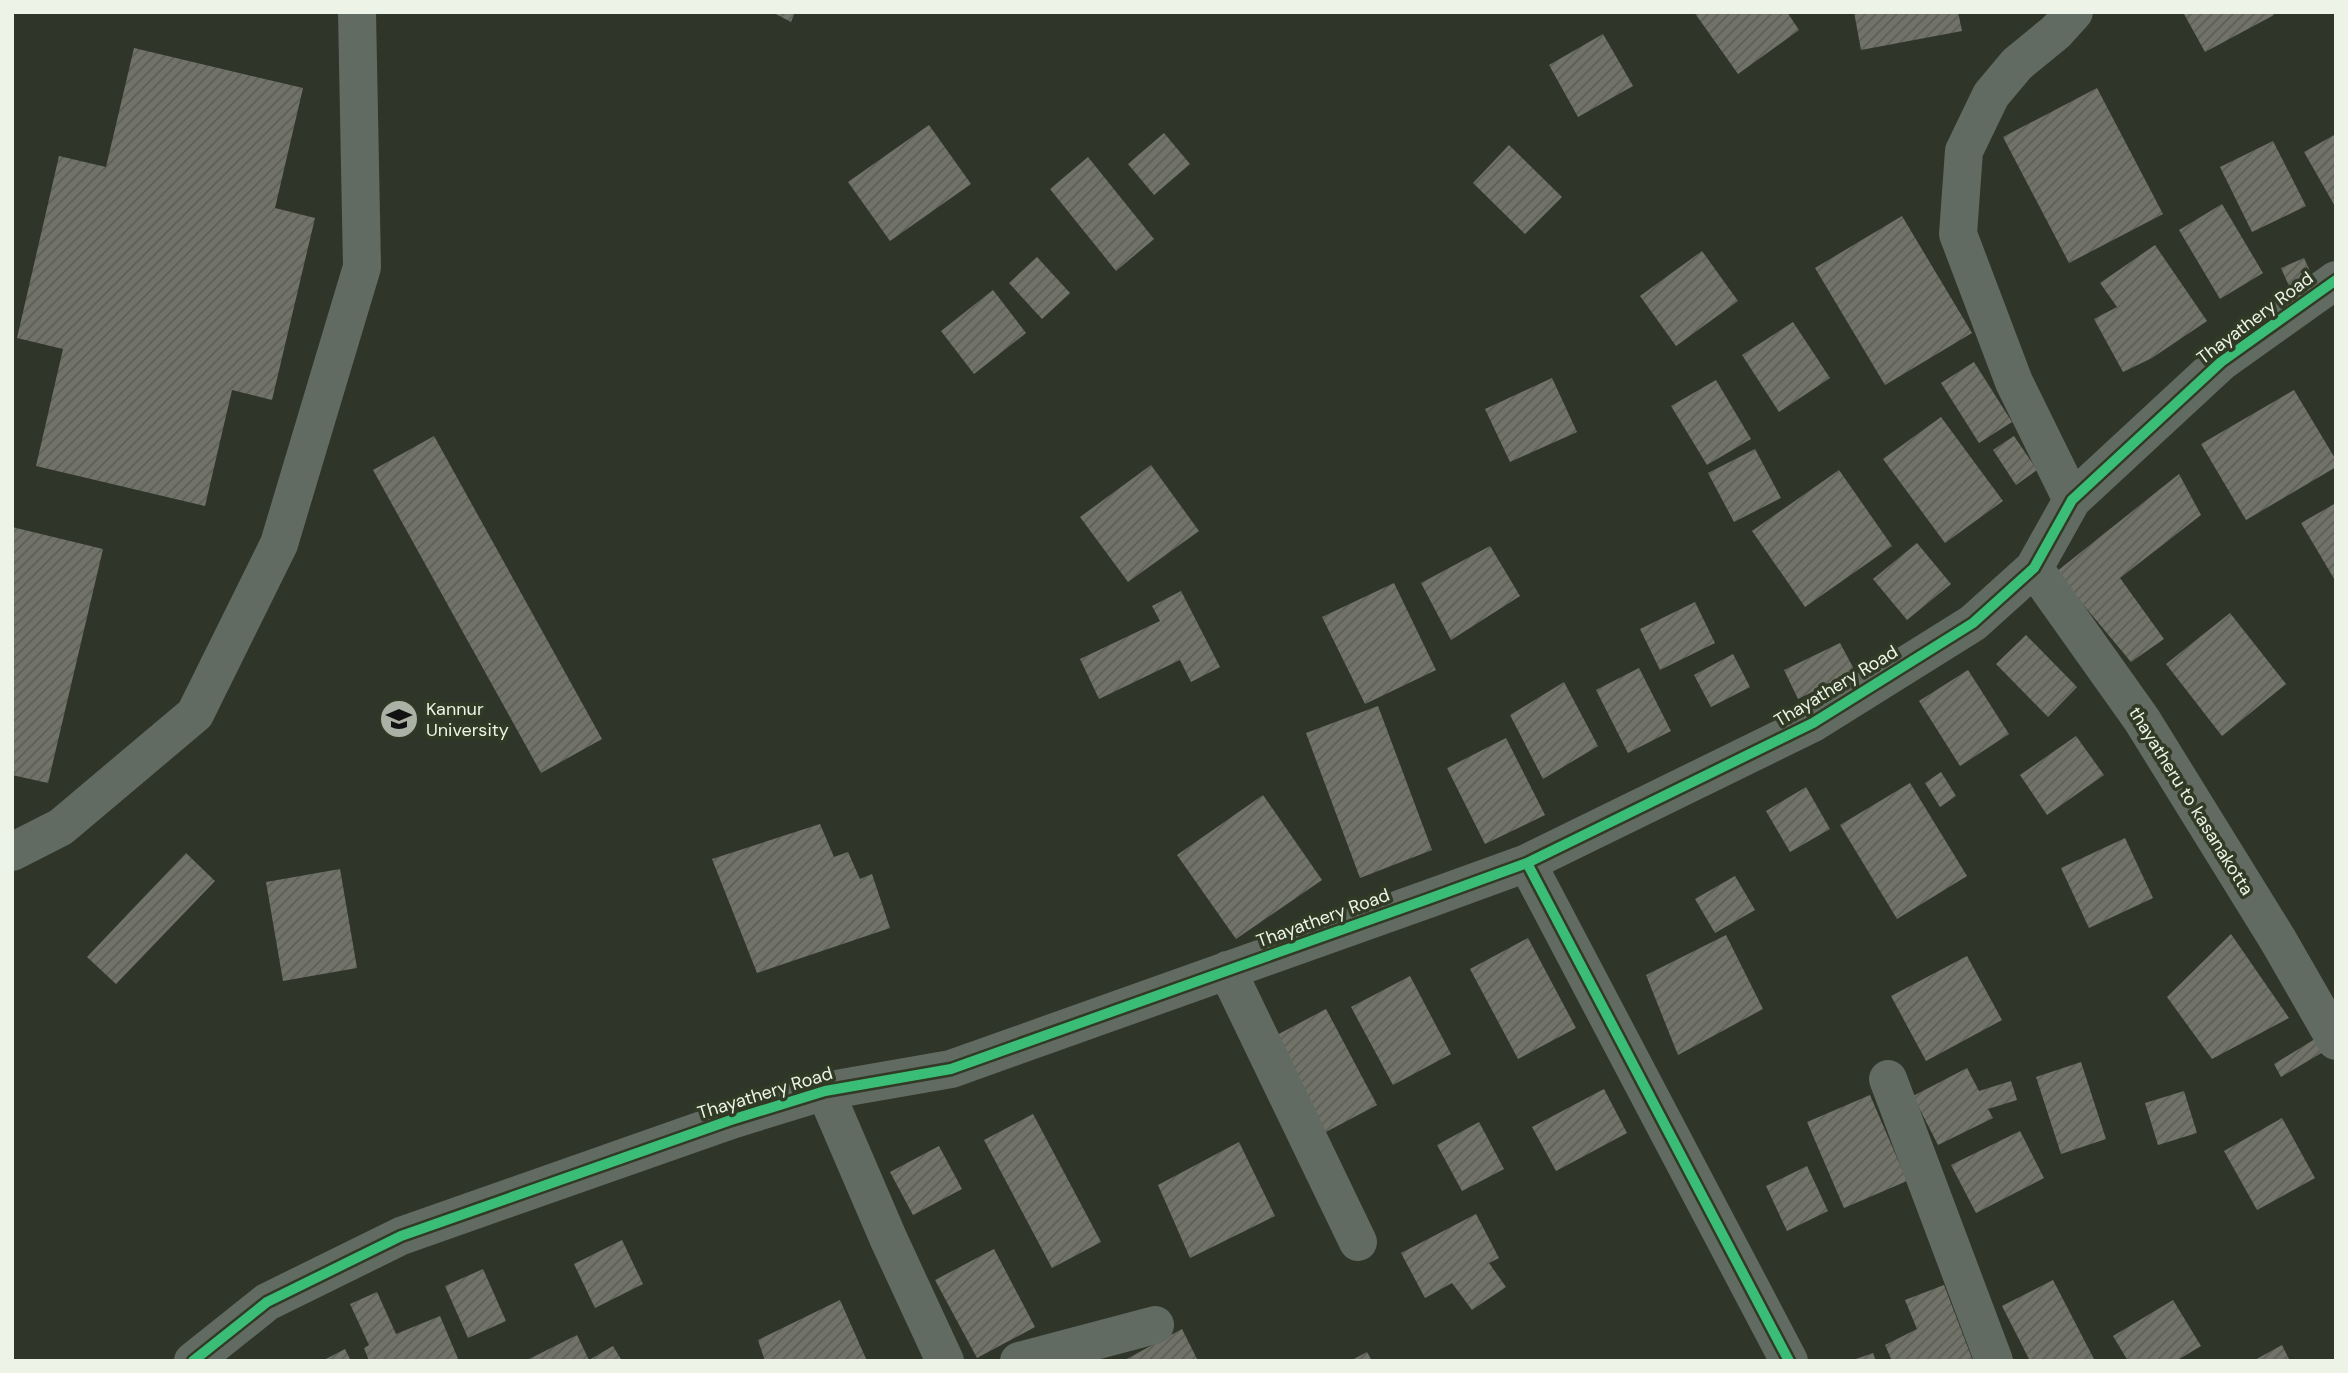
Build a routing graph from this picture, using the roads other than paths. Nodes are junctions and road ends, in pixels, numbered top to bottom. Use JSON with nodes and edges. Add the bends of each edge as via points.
{"nodes":[{"id":1,"x":357,"y":12,"type":"edge"},
{"id":2,"x":2074,"y":12,"type":"edge"},
{"id":3,"x":2336,"y":279,"type":"edge"},
{"id":4,"x":2072,"y":500,"type":"junction"},
{"id":5,"x":2034,"y":568,"type":"junction"},
{"id":6,"x":12,"y":852,"type":"edge"},
{"id":7,"x":1527,"y":863,"type":"junction"},
{"id":8,"x":1227,"y":971,"type":"junction"},
{"id":9,"x":2336,"y":1041,"type":"edge"},
{"id":10,"x":1888,"y":1079,"type":"dead end"},
{"id":11,"x":825,"y":1091,"type":"junction"},
{"id":12,"x":1358,"y":1242,"type":"dead end"},
{"id":13,"x":1154,"y":1325,"type":"dead end"},
{"id":14,"x":193,"y":1361,"type":"edge"},
{"id":15,"x":945,"y":1361,"type":"edge"},
{"id":16,"x":1020,"y":1361,"type":"edge"},
{"id":17,"x":1789,"y":1361,"type":"edge"},
{"id":18,"x":1994,"y":1361,"type":"edge"}],
"edges":[{"from":1,"to":6,"type":"street","via":[[362,267],[279,544],[195,714],[61,827]]},
{"from":2,"to":4,"type":"street","via":[[2017,64],[1991,95],[1964,151],[1958,234],[2014,382]]},
{"from":3,"to":4,"type":"street","name":"Thayathery Road","via":[[2221,362]]},
{"from":4,"to":5,"type":"street","name":"Thayathery Road"},
{"from":5,"to":7,"type":"street","name":"Thayathery Road","via":[[1973,622],[1813,723]]},
{"from":5,"to":9,"type":"street","name":"thayatheru to kasanakotta","via":[[2142,720]]},
{"from":7,"to":8,"type":"street","name":"Thayathery Road"},
{"from":7,"to":17,"type":"street"},
{"from":8,"to":11,"type":"street","name":"Thayathery Road","via":[[951,1069]]},
{"from":8,"to":12,"type":"street"},
{"from":10,"to":18,"type":"street"},
{"from":11,"to":14,"type":"street","name":"Thayathery Road","via":[[401,1236],[267,1302]]},
{"from":11,"to":15,"type":"street"},
{"from":13,"to":16,"type":"street"}]}
